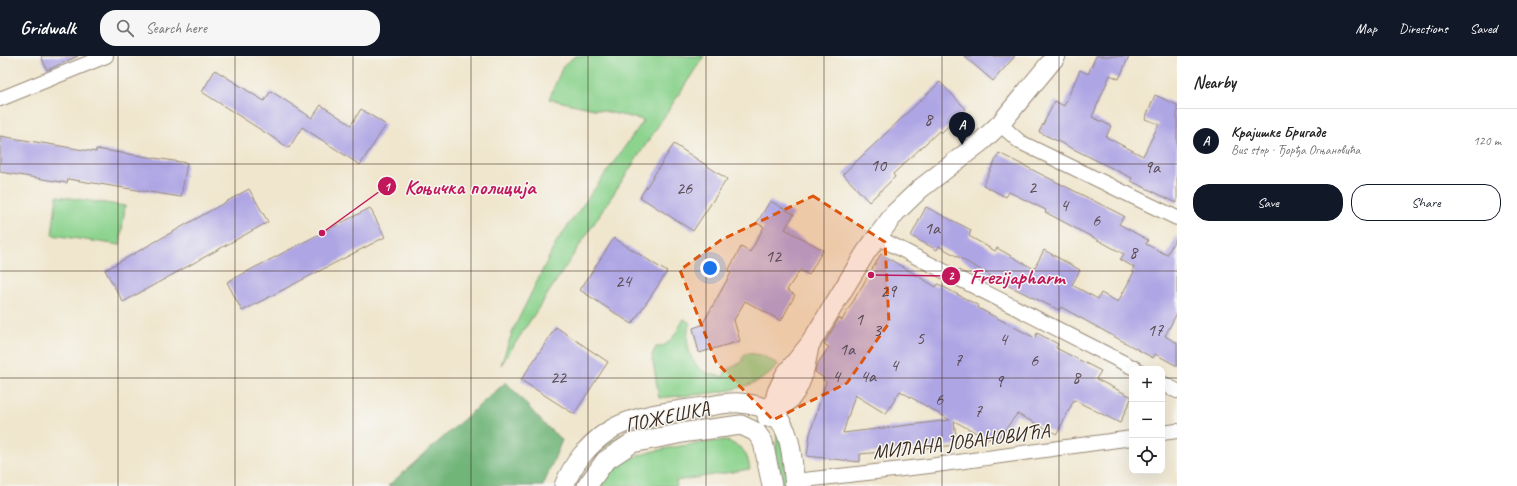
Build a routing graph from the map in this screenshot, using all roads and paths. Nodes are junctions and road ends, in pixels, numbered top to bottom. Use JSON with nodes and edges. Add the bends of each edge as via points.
{"nodes":[{"id":1,"x":106,"y":56,"type":"edge"},
{"id":2,"x":1056,"y":56,"type":"edge"},
{"id":3,"x":0,"y":99,"type":"edge"},
{"id":4,"x":1000,"y":124,"type":"junction"},
{"id":5,"x":1177,"y":218,"type":"edge"},
{"id":6,"x":877,"y":237,"type":"junction"},
{"id":7,"x":1130,"y":366,"type":"edge"},
{"id":8,"x":1165,"y":385,"type":"edge"},
{"id":9,"x":1177,"y":391,"type":"edge"},
{"id":10,"x":772,"y":412,"type":"junction"},
{"id":11,"x":1177,"y":431,"type":"edge"},
{"id":12,"x":756,"y":432,"type":"junction"},
{"id":13,"x":1165,"y":433,"type":"edge"},
{"id":14,"x":1129,"y":438,"type":"edge"},
{"id":15,"x":795,"y":484,"type":"edge"},
{"id":16,"x":564,"y":486,"type":"edge"},
{"id":17,"x":587,"y":486,"type":"edge"},
{"id":18,"x":772,"y":486,"type":"edge"}],
"edges":[{"from":1,"to":3,"type":"street"},
{"from":2,"to":4,"type":"main road"},
{"from":4,"to":5,"type":"street","via":[[1020,142]]},
{"from":4,"to":6,"type":"main road","via":[[920,189],[895,213]]},
{"from":6,"to":7,"type":"street"},
{"from":6,"to":10,"type":"main road","via":[[810,344],[781,382]]},
{"from":8,"to":9,"type":"street"},
{"from":10,"to":12,"type":"main road"},
{"from":10,"to":15,"type":"main road","via":[[783,424],[789,440]]},
{"from":10,"to":16,"type":"main road","name":"ПОЖЕШКА","via":[[752,405],[731,403],[632,421],[608,431],[593,443],[576,463]]},
{"from":11,"to":13,"type":"street"},
{"from":12,"to":17,"type":"main road","name":"ПОЖЕШКА","via":[[746,426],[734,425],[654,437],[632,443],[605,461]]},
{"from":12,"to":18,"type":"main road","via":[[766,449]]},
{"from":14,"to":15,"type":"street","name":"МИЛАНА ЈОВАНОВИЋА"}]}
